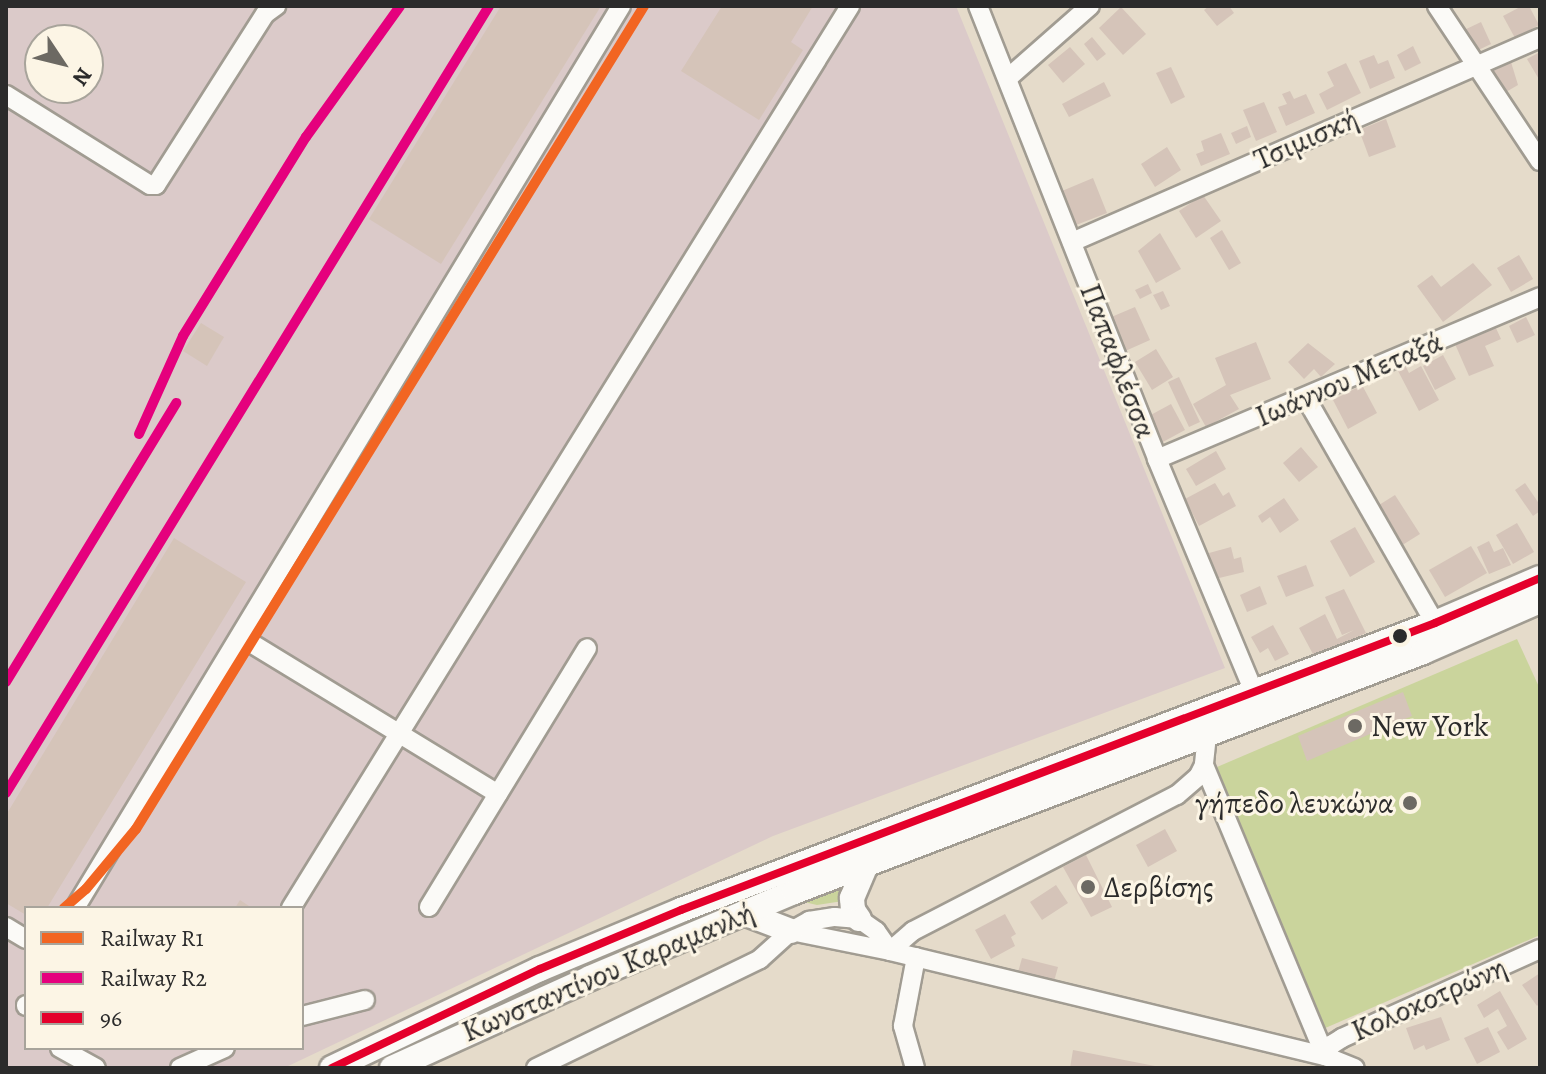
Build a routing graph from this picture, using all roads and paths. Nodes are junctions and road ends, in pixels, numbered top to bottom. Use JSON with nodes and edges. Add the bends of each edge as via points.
{"nodes":[{"id":1,"x":276,"y":6,"type":"edge"},
{"id":2,"x":621,"y":6,"type":"edge"},
{"id":3,"x":850,"y":6,"type":"edge"},
{"id":4,"x":978,"y":6,"type":"edge"},
{"id":5,"x":1090,"y":6,"type":"edge"},
{"id":6,"x":1437,"y":6,"type":"edge"},
{"id":7,"x":1540,"y":38,"type":"edge"},
{"id":8,"x":1476,"y":65,"type":"junction"},
{"id":9,"x":1008,"y":78,"type":"junction"},
{"id":10,"x":6,"y":95,"type":"edge"},
{"id":11,"x":1540,"y":161,"type":"edge"},
{"id":12,"x":1072,"y":242,"type":"junction"},
{"id":13,"x":1540,"y":297,"type":"edge"},
{"id":14,"x":1306,"y":398,"type":"junction"},
{"id":15,"x":1157,"y":459,"type":"junction"},
{"id":16,"x":1540,"y":578,"type":"edge"},
{"id":17,"x":1540,"y":601,"type":"edge"},
{"id":18,"x":1435,"y":623,"type":"junction"},
{"id":19,"x":241,"y":637,"type":"junction"},
{"id":20,"x":587,"y":648,"type":"dead end"},
{"id":21,"x":1258,"y":702,"type":"junction"},
{"id":22,"x":400,"y":732,"type":"junction"},
{"id":23,"x":1207,"y":735,"type":"junction"},
{"id":24,"x":1204,"y":765,"type":"junction"},
{"id":25,"x":498,"y":794,"type":"junction"},
{"id":26,"x":867,"y":863,"type":"junction"},
{"id":27,"x":76,"y":906,"type":"edge"},
{"id":28,"x":292,"y":906,"type":"edge"},
{"id":29,"x":429,"y":907,"type":"dead end"},
{"id":30,"x":744,"y":913,"type":"junction"},
{"id":31,"x":859,"y":919,"type":"junction"},
{"id":32,"x":6,"y":927,"type":"edge"},
{"id":33,"x":791,"y":931,"type":"junction"},
{"id":34,"x":24,"y":938,"type":"edge"},
{"id":35,"x":1540,"y":949,"type":"edge"},
{"id":36,"x":890,"y":951,"type":"junction"},
{"id":37,"x":916,"y":957,"type":"junction"},
{"id":38,"x":365,"y":1000,"type":"dead end"},
{"id":39,"x":304,"y":1015,"type":"edge"},
{"id":40,"x":64,"y":1050,"type":"edge"},
{"id":41,"x":220,"y":1050,"type":"edge"},
{"id":42,"x":1325,"y":1056,"type":"junction"},
{"id":43,"x":96,"y":1068,"type":"edge"},
{"id":44,"x":180,"y":1068,"type":"edge"},
{"id":45,"x":332,"y":1068,"type":"edge"},
{"id":46,"x":392,"y":1068,"type":"edge"},
{"id":47,"x":536,"y":1068,"type":"edge"},
{"id":48,"x":915,"y":1068,"type":"edge"},
{"id":49,"x":1355,"y":1068,"type":"edge"}],
"edges":[{"from":1,"to":10,"type":"street","via":[[265,14],[156,185]]},
{"from":2,"to":19,"type":"street"},
{"from":3,"to":22,"type":"street"},
{"from":4,"to":9,"type":"street","name":"Παπαφλέσσα"},
{"from":5,"to":9,"type":"street"},
{"from":6,"to":8,"type":"street"},
{"from":7,"to":8,"type":"street","name":"Τσιμισκή"},
{"from":8,"to":11,"type":"street"},
{"from":8,"to":12,"type":"street","name":"Τσιμισκή"},
{"from":9,"to":12,"type":"street","name":"Παπαφλέσσα"},
{"from":12,"to":15,"type":"street","name":"Παπαφλέσσα"},
{"from":13,"to":14,"type":"street","name":"Ιωάννου Μεταξά"},
{"from":14,"to":15,"type":"street","name":"Ιωάννου Μεταξά"},
{"from":14,"to":18,"type":"street"},
{"from":15,"to":21,"type":"street","name":"Παπαφλέσσα"},
{"from":16,"to":18,"type":"main road","name":"Κωνσταντίνου Καραμανλή"},
{"from":17,"to":21,"type":"main road","name":"Κωνσταντίνου Καραμανλή","via":[[1423,652]]},
{"from":18,"to":21,"type":"main road","name":"Κωνσταντίνου Καραμανλή"},
{"from":19,"to":22,"type":"street"},
{"from":19,"to":27,"type":"street"},
{"from":20,"to":25,"type":"street"},
{"from":21,"to":23,"type":"main road","name":"Κωνσταντίνου Καραμανλή"},
{"from":21,"to":45,"type":"main road","name":"Κωνσταντίνου Καραμανλή","via":[[681,910],[528,974]]},
{"from":22,"to":25,"type":"street"},
{"from":22,"to":28,"type":"street"},
{"from":23,"to":24,"type":"street"},
{"from":23,"to":26,"type":"main road","name":"Κωνσταντίνου Καραμανλή"},
{"from":24,"to":36,"type":"street","via":[[1177,795],[913,931]]},
{"from":24,"to":42,"type":"street"},
{"from":25,"to":29,"type":"street"},
{"from":26,"to":30,"type":"main road","name":"Κωνσταντίνου Καραμανλή"},
{"from":26,"to":31,"type":"main road","via":[[852,898]]},
{"from":30,"to":33,"type":"main road"},
{"from":30,"to":46,"type":"main road","name":"Κωνσταντίνου Καραμανλή"},
{"from":31,"to":33,"type":"street","via":[[820,919]]},
{"from":31,"to":36,"type":"street"},
{"from":32,"to":34,"type":"street"},
{"from":33,"to":36,"type":"street"},
{"from":33,"to":47,"type":"street","via":[[760,959]]},
{"from":35,"to":42,"type":"street","name":"Κολοκοτρώνη","via":[[1342,1038]]},
{"from":36,"to":37,"type":"street"},
{"from":37,"to":42,"type":"street"},
{"from":37,"to":48,"type":"street","via":[[903,1026]]},
{"from":38,"to":39,"type":"street"},
{"from":40,"to":43,"type":"street"},
{"from":41,"to":44,"type":"street"},
{"from":42,"to":49,"type":"street"}]}
